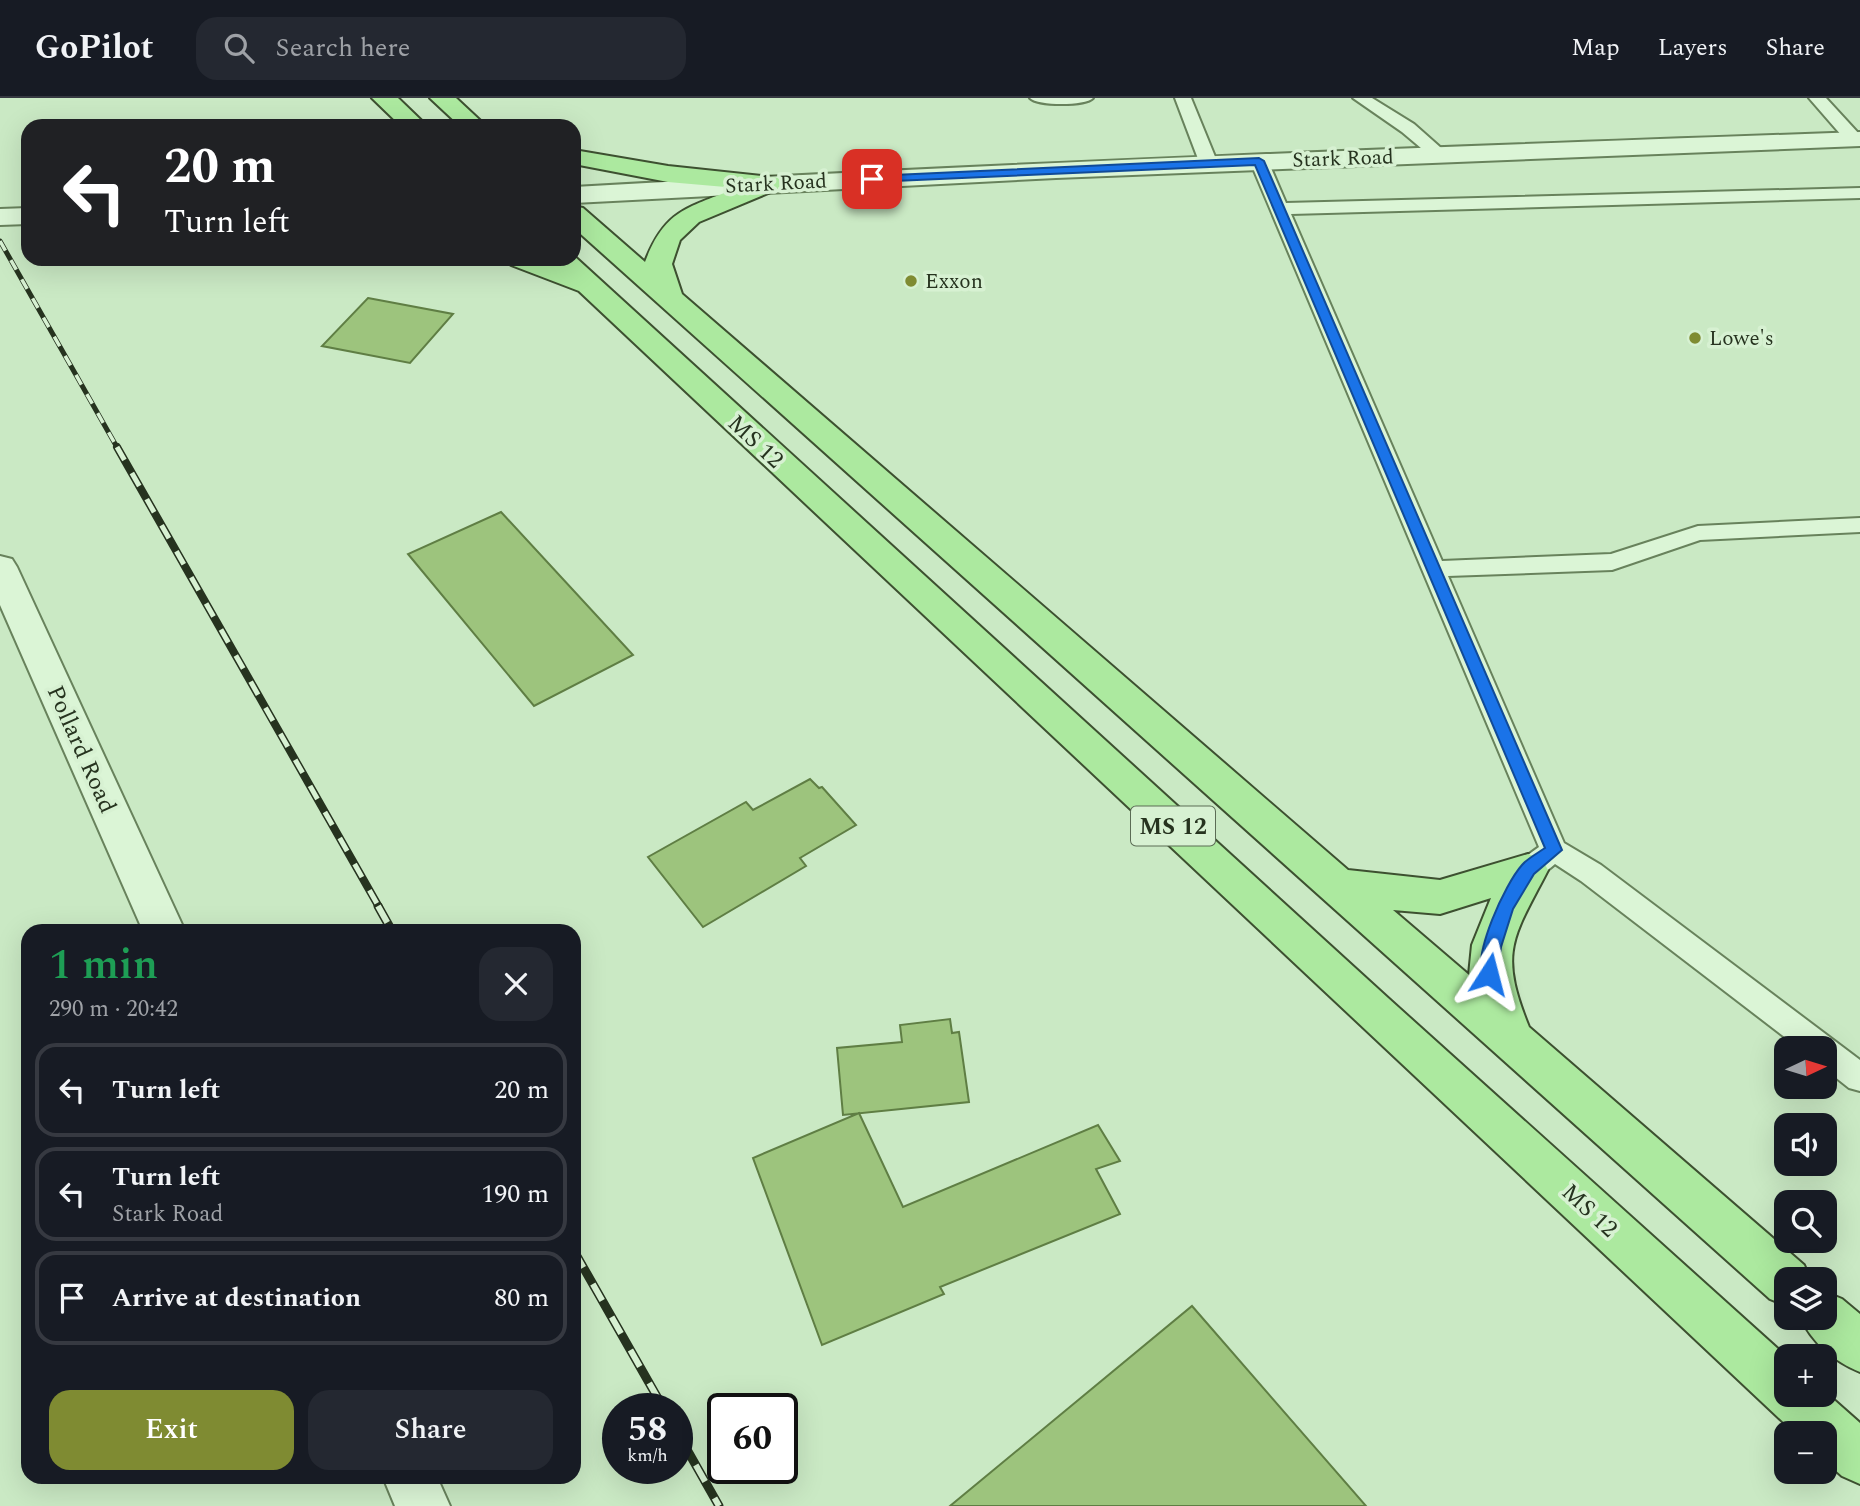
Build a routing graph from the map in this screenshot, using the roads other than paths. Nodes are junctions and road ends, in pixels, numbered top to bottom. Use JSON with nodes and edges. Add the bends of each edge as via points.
{"nodes":[{"id":1,"x":384,"y":98,"type":"edge"},
{"id":2,"x":442,"y":98,"type":"edge"},
{"id":3,"x":1038,"y":98,"type":"edge"},
{"id":4,"x":1085,"y":98,"type":"edge"},
{"id":5,"x":1184,"y":98,"type":"edge"},
{"id":6,"x":1361,"y":98,"type":"edge"},
{"id":7,"x":1817,"y":98,"type":"edge"},
{"id":8,"x":402,"y":119,"type":"edge"},
{"id":9,"x":470,"y":119,"type":"edge"},
{"id":10,"x":1858,"y":140,"type":"edge"},
{"id":11,"x":1440,"y":155,"type":"junction"},
{"id":12,"x":581,"y":158,"type":"edge"},
{"id":13,"x":1259,"y":161,"type":"junction"},
{"id":14,"x":1209,"y":164,"type":"junction"},
{"id":15,"x":771,"y":183,"type":"junction"},
{"id":16,"x":1860,"y":193,"type":"edge"},
{"id":17,"x":581,"y":195,"type":"edge"},
{"id":18,"x":1279,"y":209,"type":"junction"},
{"id":19,"x":0,"y":216,"type":"edge"},
{"id":20,"x":21,"y":216,"type":"edge"},
{"id":21,"x":581,"y":220,"type":"edge"},
{"id":22,"x":538,"y":266,"type":"edge"},
{"id":23,"x":568,"y":266,"type":"edge"},
{"id":24,"x":591,"y":287,"type":"junction"},
{"id":25,"x":669,"y":297,"type":"junction"},
{"id":26,"x":1860,"y":525,"type":"edge"},
{"id":27,"x":0,"y":567,"type":"edge"},
{"id":28,"x":1436,"y":569,"type":"junction"},
{"id":29,"x":1541,"y":860,"type":"junction"},
{"id":30,"x":1335,"y":885,"type":"junction"},
{"id":31,"x":161,"y":924,"type":"edge"},
{"id":32,"x":1805,"y":1036,"type":"edge"},
{"id":33,"x":1513,"y":1042,"type":"junction"},
{"id":34,"x":1838,"y":1061,"type":"edge"},
{"id":35,"x":1860,"y":1077,"type":"edge"},
{"id":36,"x":1774,"y":1271,"type":"edge"},
{"id":37,"x":1837,"y":1327,"type":"edge"},
{"id":38,"x":1860,"y":1347,"type":"edge"},
{"id":39,"x":1774,"y":1379,"type":"edge"},
{"id":40,"x":1804,"y":1407,"type":"edge"},
{"id":41,"x":1860,"y":1458,"type":"edge"},
{"id":42,"x":413,"y":1484,"type":"edge"},
{"id":43,"x":422,"y":1506,"type":"edge"}],
"edges":[{"from":1,"to":8,"type":"main road"},
{"from":2,"to":9,"type":"main road"},
{"from":3,"to":4,"type":"lane"},
{"from":5,"to":14,"type":"lane"},
{"from":6,"to":11,"type":"lane"},
{"from":7,"to":10,"type":"lane"},
{"from":10,"to":11,"type":"street","name":"Stark Road"},
{"from":11,"to":13,"type":"street","name":"Stark Road"},
{"from":12,"to":15,"type":"main road","via":[[668,174]]},
{"from":13,"to":14,"type":"street","name":"Stark Road"},
{"from":13,"to":18,"type":"lane"},
{"from":14,"to":15,"type":"street","name":"Stark Road"},
{"from":15,"to":17,"type":"street","name":"Stark Road"},
{"from":15,"to":25,"type":"main road","via":[[690,216],[668,237],[658,264]]},
{"from":16,"to":18,"type":"lane"},
{"from":18,"to":28,"type":"lane"},
{"from":19,"to":20,"type":"street"},
{"from":21,"to":25,"type":"main road","number":"MS 12"},
{"from":22,"to":24,"type":"main road"},
{"from":23,"to":24,"type":"main road","name":"MS 12","number":"MS 12"},
{"from":24,"to":39,"type":"main road","name":"MS 12","number":"MS 12"},
{"from":25,"to":30,"type":"main road","number":"MS 12"},
{"from":26,"to":28,"type":"lane","via":[[1698,533],[1612,562]]},
{"from":27,"to":31,"type":"street","name":"Pollard Road"},
{"from":28,"to":29,"type":"lane"},
{"from":29,"to":30,"type":"main road","via":[[1440,897]]},
{"from":29,"to":32,"type":"lane","via":[[1591,873]]},
{"from":29,"to":33,"type":"main road","via":[[1505,907],[1493,947],[1489,974]]},
{"from":30,"to":33,"type":"main road","number":"MS 12"},
{"from":33,"to":36,"type":"main road","number":"MS 12"},
{"from":34,"to":35,"type":"lane"},
{"from":37,"to":38,"type":"main road"},
{"from":40,"to":41,"type":"main road"},
{"from":42,"to":43,"type":"street"}]}
